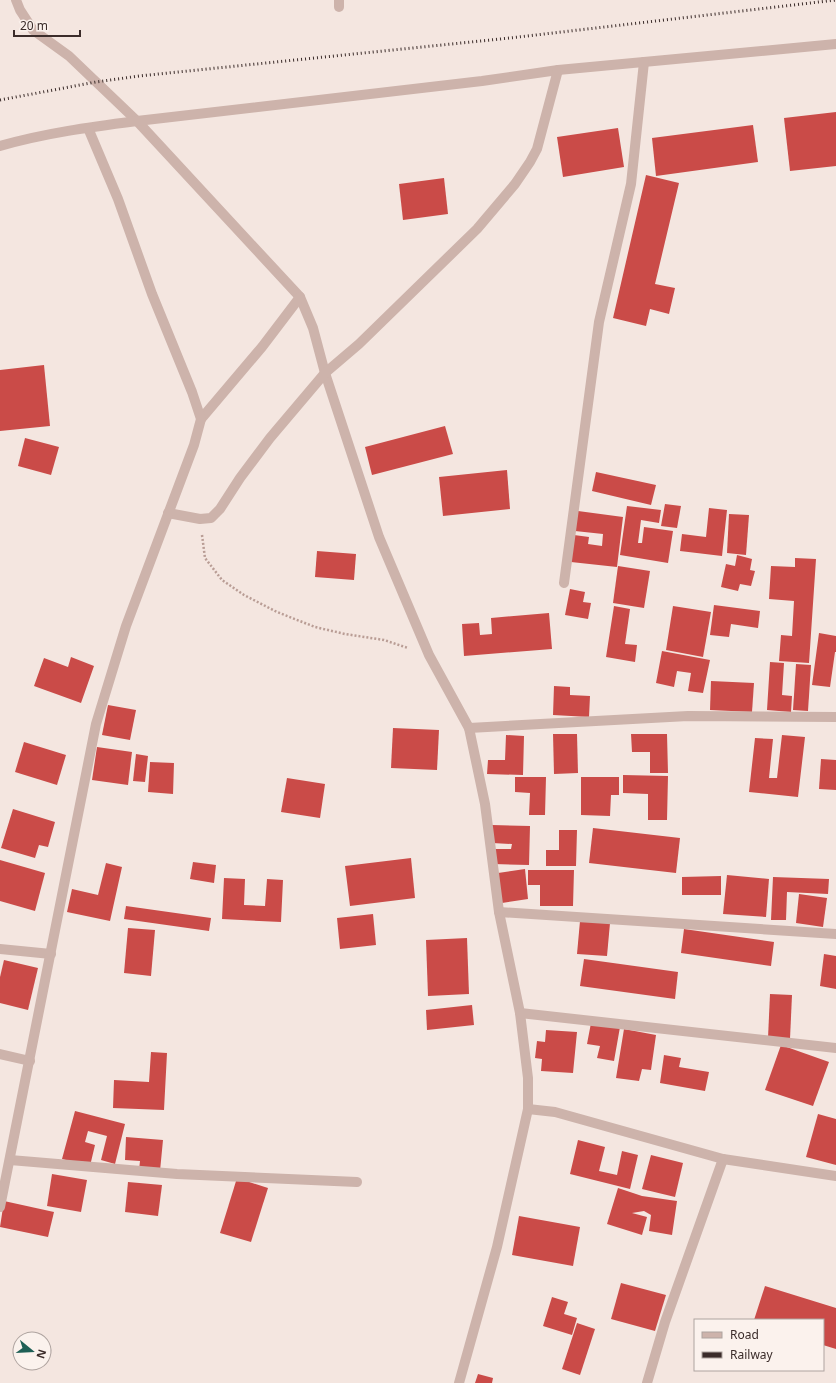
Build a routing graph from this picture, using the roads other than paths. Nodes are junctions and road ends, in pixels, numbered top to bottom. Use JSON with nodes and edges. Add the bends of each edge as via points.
{"nodes":[{"id":1,"x":16,"y":0,"type":"edge"},
{"id":2,"x":836,"y":44,"type":"edge"},
{"id":3,"x":644,"y":62,"type":"junction"},
{"id":4,"x":558,"y":70,"type":"junction"},
{"id":5,"x":137,"y":121,"type":"junction"},
{"id":6,"x":88,"y":128,"type":"junction"},
{"id":7,"x":0,"y":146,"type":"edge"},
{"id":8,"x":300,"y":297,"type":"junction"},
{"id":9,"x":325,"y":373,"type":"junction"},
{"id":10,"x":201,"y":419,"type":"junction"},
{"id":11,"x":168,"y":513,"type":"junction"},
{"id":12,"x":564,"y":583,"type":"dead end"},
{"id":13,"x":836,"y":717,"type":"edge"},
{"id":14,"x":469,"y":728,"type":"junction"},
{"id":15,"x":499,"y":912,"type":"junction"},
{"id":16,"x":836,"y":934,"type":"edge"},
{"id":17,"x":0,"y":949,"type":"edge"},
{"id":18,"x":50,"y":954,"type":"junction"},
{"id":19,"x":520,"y":1013,"type":"junction"},
{"id":20,"x":836,"y":1048,"type":"edge"},
{"id":21,"x":0,"y":1054,"type":"edge"},
{"id":22,"x":30,"y":1061,"type":"junction"},
{"id":23,"x":528,"y":1109,"type":"junction"},
{"id":24,"x":723,"y":1159,"type":"junction"},
{"id":25,"x":10,"y":1160,"type":"junction"},
{"id":26,"x":836,"y":1176,"type":"edge"},
{"id":27,"x":357,"y":1182,"type":"dead end"},
{"id":28,"x":0,"y":1207,"type":"edge"},
{"id":29,"x":460,"y":1383,"type":"edge"},
{"id":30,"x":647,"y":1383,"type":"edge"}],
"edges":[{"from":1,"to":5,"type":"street","via":[[33,30],[69,56]]},
{"from":2,"to":3,"type":"street"},
{"from":3,"to":4,"type":"street"},
{"from":3,"to":12,"type":"street","via":[[631,184],[599,322]]},
{"from":4,"to":5,"type":"street"},
{"from":4,"to":9,"type":"street","via":[[537,149],[515,184],[477,228],[359,344]]},
{"from":5,"to":6,"type":"street"},
{"from":5,"to":8,"type":"street"},
{"from":6,"to":7,"type":"street","via":[[24,139]]},
{"from":6,"to":10,"type":"street","via":[[118,199]]},
{"from":8,"to":9,"type":"street","via":[[313,328]]},
{"from":8,"to":10,"type":"street"},
{"from":9,"to":11,"type":"street","via":[[270,438],[211,518],[200,519]]},
{"from":9,"to":14,"type":"street","via":[[379,537],[429,655]]},
{"from":10,"to":11,"type":"street","via":[[194,445]]},
{"from":11,"to":18,"type":"street","via":[[126,626],[96,724]]},
{"from":13,"to":14,"type":"street","via":[[688,716]]},
{"from":14,"to":15,"type":"street","via":[[485,804]]},
{"from":15,"to":16,"type":"street"},
{"from":15,"to":19,"type":"street"},
{"from":17,"to":18,"type":"street"},
{"from":18,"to":22,"type":"street"},
{"from":19,"to":20,"type":"street"},
{"from":19,"to":23,"type":"street","via":[[528,1078]]},
{"from":21,"to":22,"type":"street"},
{"from":22,"to":25,"type":"street"},
{"from":23,"to":24,"type":"street","via":[[555,1112]]},
{"from":23,"to":29,"type":"street","via":[[497,1247]]},
{"from":24,"to":26,"type":"street"},
{"from":24,"to":30,"type":"street","via":[[665,1322]]},
{"from":25,"to":27,"type":"street","via":[[177,1174]]},
{"from":25,"to":28,"type":"street"}]}
